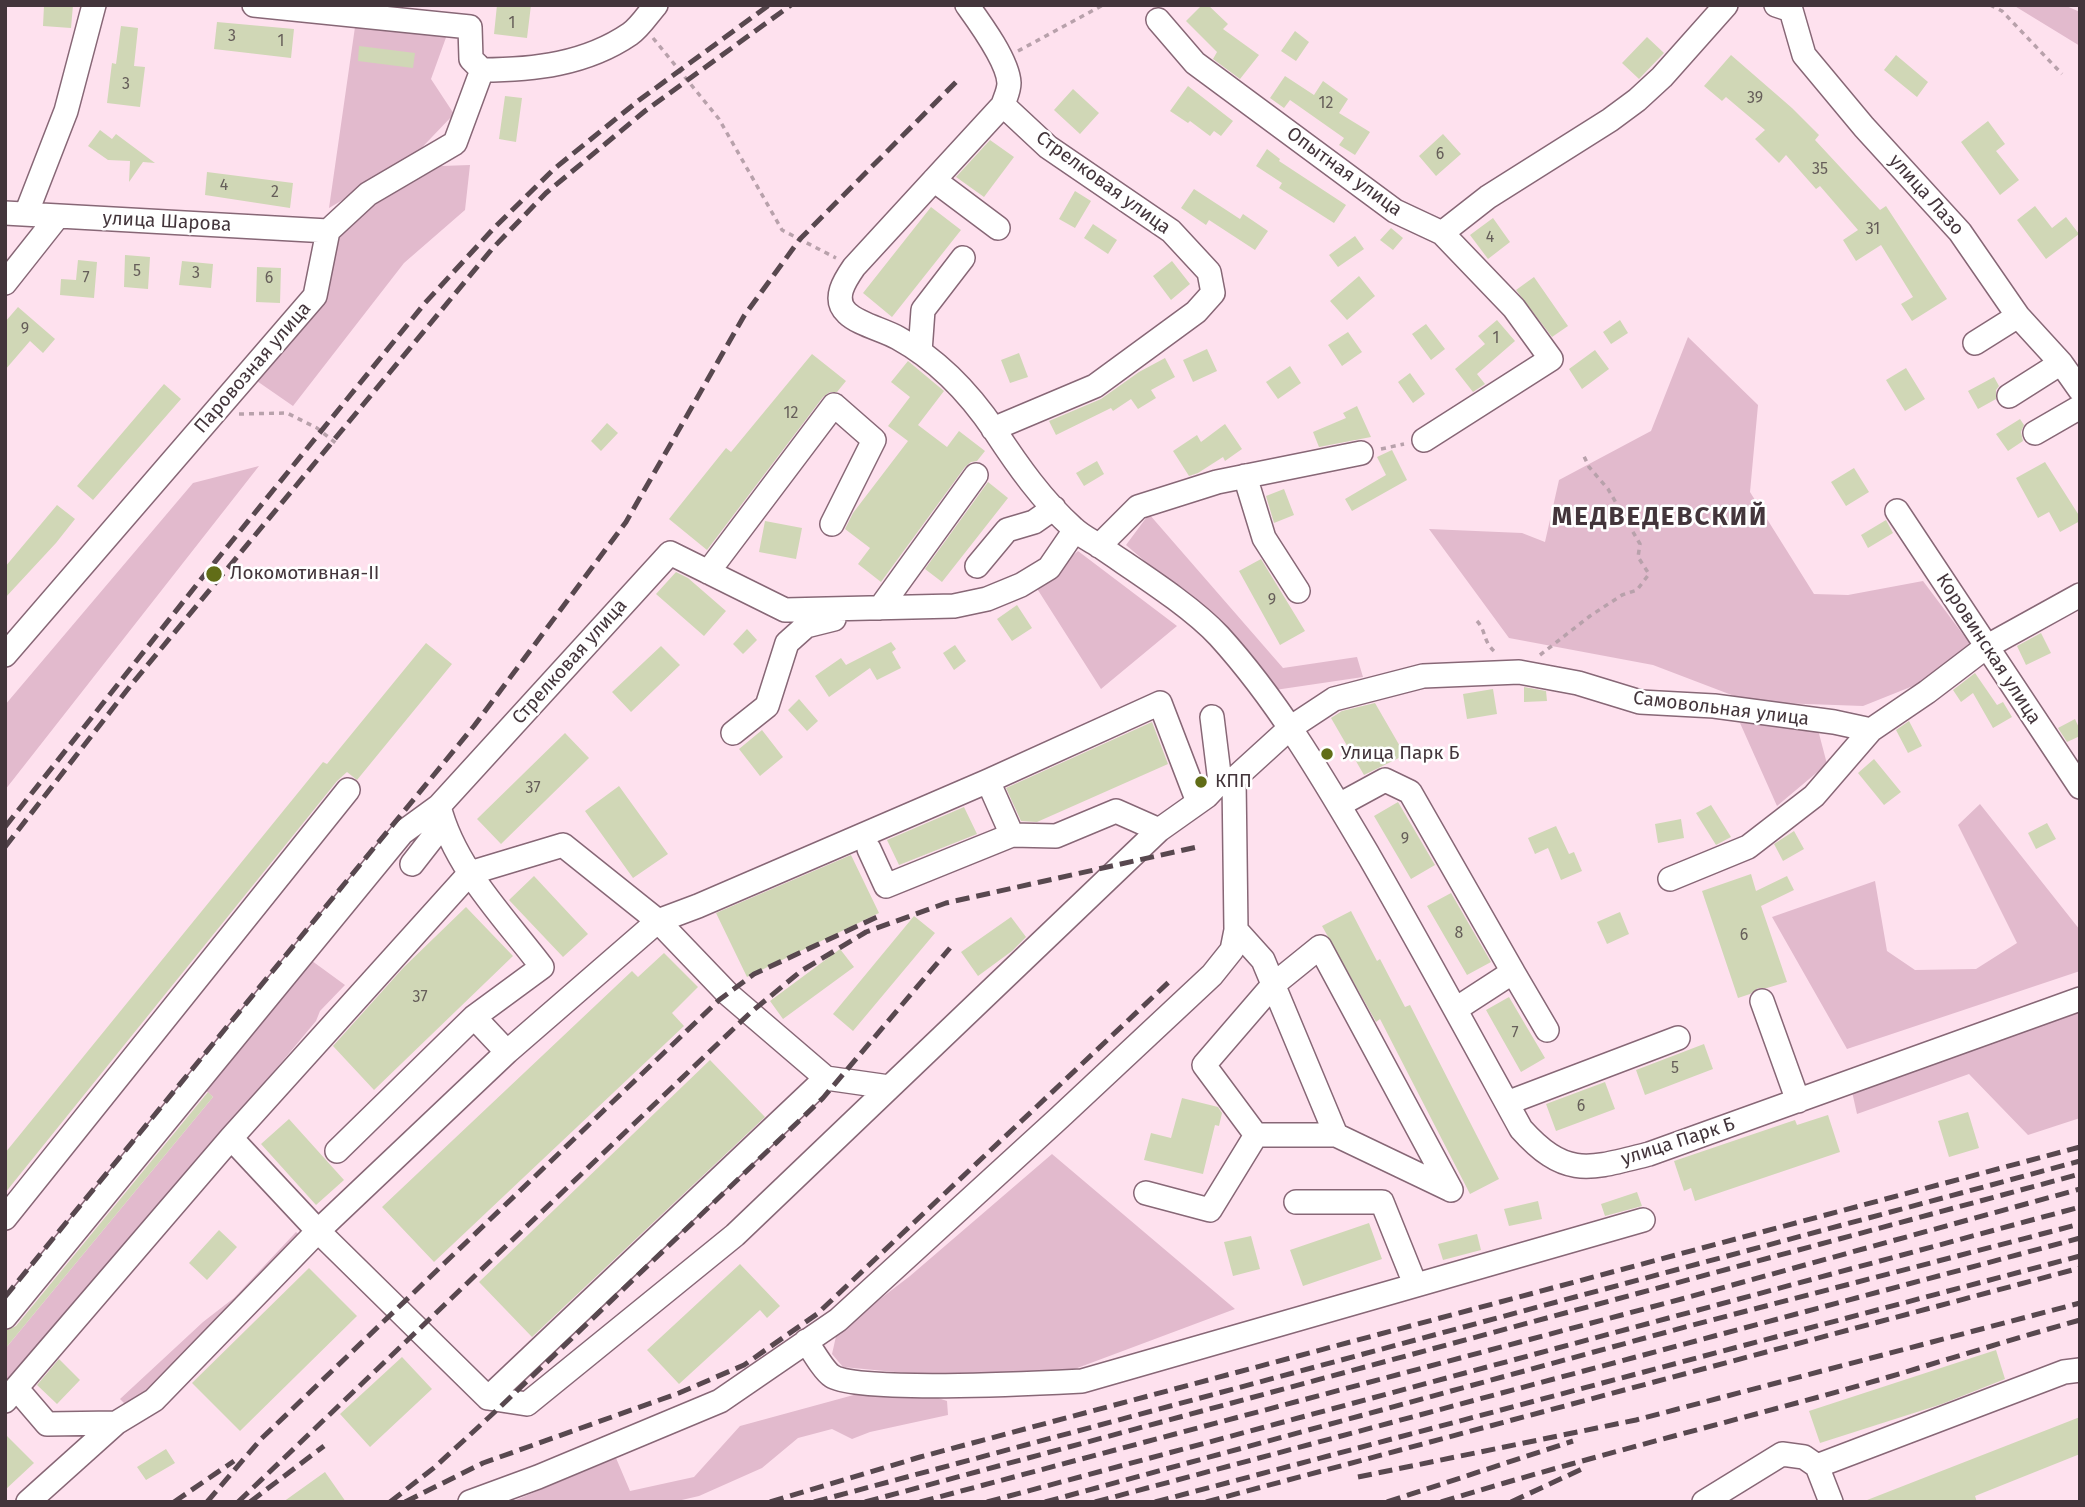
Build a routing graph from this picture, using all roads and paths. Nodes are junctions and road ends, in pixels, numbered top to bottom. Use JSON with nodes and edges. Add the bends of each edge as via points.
{"nodes":[{"id":1,"x":94,"y":5,"type":"edge"},
{"id":2,"x":254,"y":5,"type":"edge"},
{"id":3,"x":967,"y":5,"type":"edge"},
{"id":4,"x":1103,"y":5,"type":"edge"},
{"id":5,"x":1726,"y":5,"type":"edge"},
{"id":6,"x":1776,"y":5,"type":"edge"},
{"id":7,"x":1990,"y":5,"type":"edge"},
{"id":8,"x":648,"y":14,"type":"edge"},
{"id":9,"x":470,"y":16,"type":"edge"},
{"id":10,"x":1158,"y":20,"type":"dead end"},
{"id":11,"x":999,"y":57,"type":"junction"},
{"id":12,"x":482,"y":70,"type":"junction"},
{"id":13,"x":2062,"y":74,"type":"dead end"},
{"id":14,"x":1003,"y":105,"type":"junction"},
{"id":15,"x":934,"y":180,"type":"junction"},
{"id":16,"x":15,"y":214,"type":"edge"},
{"id":17,"x":58,"y":216,"type":"junction"},
{"id":18,"x":998,"y":228,"type":"dead end"},
{"id":19,"x":328,"y":231,"type":"junction"},
{"id":20,"x":1442,"y":233,"type":"junction"},
{"id":21,"x":963,"y":258,"type":"dead end"},
{"id":22,"x":853,"y":267,"type":"junction"},
{"id":23,"x":5,"y":283,"type":"edge"},
{"id":24,"x":2018,"y":316,"type":"junction"},
{"id":25,"x":1975,"y":343,"type":"dead end"},
{"id":26,"x":920,"y":352,"type":"junction"},
{"id":27,"x":2061,"y":363,"type":"junction"},
{"id":28,"x":2080,"y":390,"type":"edge"},
{"id":29,"x":2009,"y":396,"type":"dead end"},
{"id":30,"x":2080,"y":407,"type":"edge"},
{"id":31,"x":212,"y":415,"type":"junction"},
{"id":32,"x":993,"y":429,"type":"junction"},
{"id":33,"x":2035,"y":433,"type":"dead end"},
{"id":34,"x":1424,"y":440,"type":"joint"},
{"id":35,"x":337,"y":444,"type":"dead end"},
{"id":36,"x":1361,"y":453,"type":"joint"},
{"id":37,"x":1583,"y":454,"type":"dead end"},
{"id":38,"x":976,"y":475,"type":"dead end"},
{"id":39,"x":1245,"y":476,"type":"junction"},
{"id":40,"x":1054,"y":508,"type":"junction"},
{"id":41,"x":1897,"y":511,"type":"dead end"},
{"id":42,"x":832,"y":523,"type":"dead end"},
{"id":43,"x":1075,"y":530,"type":"junction"},
{"id":44,"x":1099,"y":546,"type":"junction"},
{"id":45,"x":977,"y":566,"type":"dead end"},
{"id":46,"x":708,"y":572,"type":"junction"},
{"id":47,"x":1298,"y":592,"type":"dead end"},
{"id":48,"x":2080,"y":595,"type":"edge"},
{"id":49,"x":874,"y":608,"type":"junction"},
{"id":50,"x":1476,"y":621,"type":"dead end"},
{"id":51,"x":1986,"y":647,"type":"junction"},
{"id":52,"x":5,"y":654,"type":"edge"},
{"id":53,"x":1519,"y":672,"type":"junction"},
{"id":54,"x":1212,"y":717,"type":"dead end"},
{"id":55,"x":1290,"y":728,"type":"junction"},
{"id":56,"x":1871,"y":730,"type":"junction"},
{"id":57,"x":733,"y":733,"type":"dead end"},
{"id":58,"x":988,"y":781,"type":"junction"},
{"id":59,"x":1227,"y":781,"type":"junction"},
{"id":60,"x":2080,"y":788,"type":"edge"},
{"id":61,"x":348,"y":790,"type":"dead end"},
{"id":62,"x":1198,"y":802,"type":"junction"},
{"id":63,"x":1339,"y":805,"type":"junction"},
{"id":64,"x":442,"y":815,"type":"junction"},
{"id":65,"x":1158,"y":830,"type":"junction"},
{"id":66,"x":1012,"y":835,"type":"junction"},
{"id":67,"x":869,"y":849,"type":"dead end"},
{"id":68,"x":412,"y":864,"type":"dead end"},
{"id":69,"x":470,"y":873,"type":"junction"},
{"id":70,"x":1670,"y":879,"type":"dead end"},
{"id":71,"x":658,"y":920,"type":"junction"},
{"id":72,"x":1236,"y":930,"type":"junction"},
{"id":73,"x":1513,"y":972,"type":"junction"},
{"id":74,"x":1273,"y":985,"type":"junction"},
{"id":75,"x":2080,"y":999,"type":"edge"},
{"id":76,"x":1762,"y":1001,"type":"dead end"},
{"id":77,"x":1456,"y":1009,"type":"junction"},
{"id":78,"x":474,"y":1017,"type":"junction"},
{"id":79,"x":1547,"y":1030,"type":"dead end"},
{"id":80,"x":1678,"y":1038,"type":"dead end"},
{"id":81,"x":508,"y":1052,"type":"junction"},
{"id":82,"x":825,"y":1078,"type":"junction"},
{"id":83,"x":889,"y":1087,"type":"junction"},
{"id":84,"x":1798,"y":1101,"type":"junction"},
{"id":85,"x":1507,"y":1103,"type":"junction"},
{"id":86,"x":1256,"y":1135,"type":"junction"},
{"id":87,"x":1336,"y":1135,"type":"junction"},
{"id":88,"x":231,"y":1138,"type":"junction"},
{"id":89,"x":337,"y":1151,"type":"dead end"},
{"id":90,"x":1146,"y":1193,"type":"dead end"},
{"id":91,"x":1296,"y":1202,"type":"dead end"},
{"id":92,"x":5,"y":1218,"type":"edge"},
{"id":93,"x":1643,"y":1220,"type":"dead end"},
{"id":94,"x":318,"y":1231,"type":"junction"},
{"id":95,"x":1415,"y":1284,"type":"junction"},
{"id":96,"x":5,"y":1317,"type":"edge"},
{"id":97,"x":806,"y":1341,"type":"junction"},
{"id":98,"x":2080,"y":1370,"type":"edge"},
{"id":99,"x":11,"y":1395,"type":"edge"},
{"id":100,"x":488,"y":1398,"type":"junction"},
{"id":101,"x":116,"y":1423,"type":"junction"},
{"id":102,"x":1817,"y":1466,"type":"junction"},
{"id":103,"x":29,"y":1502,"type":"edge"},
{"id":104,"x":470,"y":1502,"type":"edge"},
{"id":105,"x":1704,"y":1502,"type":"edge"},
{"id":106,"x":1831,"y":1502,"type":"edge"}],
"edges":[{"from":1,"to":16,"type":"street","via":[[66,111]]},
{"from":2,"to":9,"type":"street"},
{"from":3,"to":11,"type":"street"},
{"from":4,"to":11,"type":"path"},
{"from":5,"to":20,"type":"street","via":[[1637,100],[1488,197]]},
{"from":6,"to":24,"type":"street","name":"улица Лазо","via":[[1791,10],[1804,55],[1961,232]]},
{"from":7,"to":13,"type":"path","via":[[2002,11]]},
{"from":8,"to":12,"type":"street","via":[[632,33],[589,57],[525,70]]},
{"from":8,"to":22,"type":"path","via":[[719,119],[782,230]]},
{"from":9,"to":12,"type":"street","via":[[471,59]]},
{"from":10,"to":20,"type":"street","name":"Опытная улица","via":[[1195,63],[1395,211]]},
{"from":11,"to":14,"type":"street","via":[[1009,88]]},
{"from":12,"to":19,"type":"street","via":[[455,143],[368,194]]},
{"from":14,"to":15,"type":"street"},
{"from":14,"to":32,"type":"street","name":"Стрелковая улица","via":[[1048,147],[1171,230],[1209,272],[1213,293],[1196,312],[1095,386]]},
{"from":15,"to":18,"type":"street"},
{"from":15,"to":22,"type":"street"},
{"from":16,"to":17,"type":"street","name":"улица Шарова"},
{"from":17,"to":19,"type":"street","name":"улица Шарова"},
{"from":17,"to":23,"type":"street"},
{"from":19,"to":31,"type":"street","name":"Паровозная улица","via":[[315,296]]},
{"from":20,"to":34,"type":"street","name":"Опытная улица","via":[[1514,308],[1551,359]]},
{"from":21,"to":26,"type":"street","via":[[923,310]]},
{"from":22,"to":26,"type":"street","via":[[841,288],[846,313]]},
{"from":24,"to":25,"type":"street"},
{"from":24,"to":27,"type":"street","name":"улица Лазо"},
{"from":26,"to":32,"type":"street","via":[[965,392]]},
{"from":27,"to":28,"type":"street","name":"улица Лазо"},
{"from":27,"to":29,"type":"street"},
{"from":30,"to":33,"type":"street"},
{"from":31,"to":35,"type":"path","via":[[287,413]]},
{"from":31,"to":52,"type":"street","name":"Паровозная улица"},
{"from":32,"to":40,"type":"street","via":[[1021,472]]},
{"from":34,"to":36,"type":"path"},
{"from":36,"to":39,"type":"street"},
{"from":37,"to":53,"type":"path","via":[[1640,544],[1639,557],[1649,575],[1637,590],[1590,616]]},
{"from":38,"to":49,"type":"street"},
{"from":39,"to":44,"type":"street","via":[[1138,508]]},
{"from":39,"to":47,"type":"street","via":[[1264,538]]},
{"from":40,"to":43,"type":"street"},
{"from":40,"to":45,"type":"street","via":[[1034,522],[1007,530]]},
{"from":41,"to":51,"type":"street","name":"Коровинская улица"},
{"from":42,"to":46,"type":"street","via":[[874,440],[834,405]]},
{"from":43,"to":44,"type":"street"},
{"from":43,"to":49,"type":"street","name":"Стрелковая улица","via":[[1049,568],[998,594],[954,607]]},
{"from":44,"to":55,"type":"street","via":[[1216,634]]},
{"from":46,"to":49,"type":"street","name":"Стрелковая улица","via":[[785,610]]},
{"from":46,"to":64,"type":"street","name":"Стрелковая улица","via":[[670,553]]},
{"from":48,"to":51,"type":"street"},
{"from":49,"to":57,"type":"street","via":[[806,625],[787,643],[767,706]]},
{"from":50,"to":53,"type":"path","via":[[1487,646]]},
{"from":51,"to":56,"type":"street"},
{"from":51,"to":60,"type":"street","name":"Коровинская улица"},
{"from":53,"to":55,"type":"street","name":"Самовольная улица","via":[[1423,676],[1334,699]]},
{"from":53,"to":56,"type":"street","name":"Самовольная улица","via":[[1578,683],[1640,702],[1714,706]]},
{"from":54,"to":59,"type":"street"},
{"from":55,"to":59,"type":"street","name":"Самовольная улица"},
{"from":55,"to":63,"type":"street","name":"улица Парк Б"},
{"from":56,"to":70,"type":"street","via":[[1814,796],[1748,847]]},
{"from":58,"to":62,"type":"street","via":[[1160,703]]},
{"from":58,"to":66,"type":"street"},
{"from":58,"to":71,"type":"street"},
{"from":59,"to":62,"type":"street","name":"Самовольная улица"},
{"from":59,"to":72,"type":"street"},
{"from":61,"to":92,"type":"street"},
{"from":62,"to":65,"type":"street","name":"Самовольная улица"},
{"from":63,"to":73,"type":"street","via":[[1385,780],[1410,792]]},
{"from":63,"to":77,"type":"street","name":"улица Парк Б"},
{"from":64,"to":68,"type":"street"},
{"from":64,"to":69,"type":"street"},
{"from":64,"to":96,"type":"street","name":"Стрелковая улица","via":[[402,832]]},
{"from":65,"to":66,"type":"street","via":[[1116,811],[1056,836]]},
{"from":65,"to":83,"type":"street","name":"Самовольная улица"},
{"from":66,"to":67,"type":"street","via":[[886,886]]},
{"from":69,"to":71,"type":"street","via":[[563,845]]},
{"from":69,"to":78,"type":"street","via":[[542,967]]},
{"from":69,"to":88,"type":"street"},
{"from":71,"to":81,"type":"street"},
{"from":71,"to":82,"type":"street","via":[[728,994]]},
{"from":72,"to":74,"type":"street","via":[[1263,960]]},
{"from":72,"to":97,"type":"street","via":[[1232,950],[1212,975],[838,1320]]},
{"from":73,"to":77,"type":"street"},
{"from":73,"to":79,"type":"street"},
{"from":74,"to":86,"type":"street","via":[[1204,1065]]},
{"from":74,"to":87,"type":"street"},
{"from":74,"to":87,"type":"street","via":[[1320,947],[1451,1191]]},
{"from":75,"to":84,"type":"street","name":"улица Парк Б"},
{"from":76,"to":84,"type":"street"},
{"from":77,"to":85,"type":"street","name":"улица Парк Б"},
{"from":78,"to":81,"type":"street"},
{"from":78,"to":89,"type":"street"},
{"from":80,"to":85,"type":"street"},
{"from":81,"to":94,"type":"street"},
{"from":82,"to":83,"type":"street"},
{"from":82,"to":100,"type":"street"},
{"from":83,"to":100,"type":"street","name":"Самовольная улица","via":[[735,1235],[527,1404]]},
{"from":84,"to":85,"type":"street","name":"улица Парк Б","via":[[1648,1154],[1581,1167],[1561,1163],[1539,1148],[1521,1129]]},
{"from":86,"to":87,"type":"street"},
{"from":86,"to":90,"type":"street","via":[[1210,1210]]},
{"from":88,"to":94,"type":"street"},
{"from":88,"to":99,"type":"street"},
{"from":91,"to":95,"type":"street","via":[[1382,1202]]},
{"from":93,"to":95,"type":"street"},
{"from":94,"to":100,"type":"street"},
{"from":94,"to":101,"type":"street","via":[[154,1400]]},
{"from":95,"to":97,"type":"street","via":[[1082,1381],[864,1384],[832,1376]]},
{"from":97,"to":104,"type":"street","via":[[720,1401]]},
{"from":98,"to":102,"type":"street"},
{"from":99,"to":101,"type":"street","via":[[47,1424]]},
{"from":101,"to":103,"type":"street"},
{"from":102,"to":105,"type":"street","via":[[1804,1457],[1782,1454]]},
{"from":102,"to":106,"type":"street"}]}
